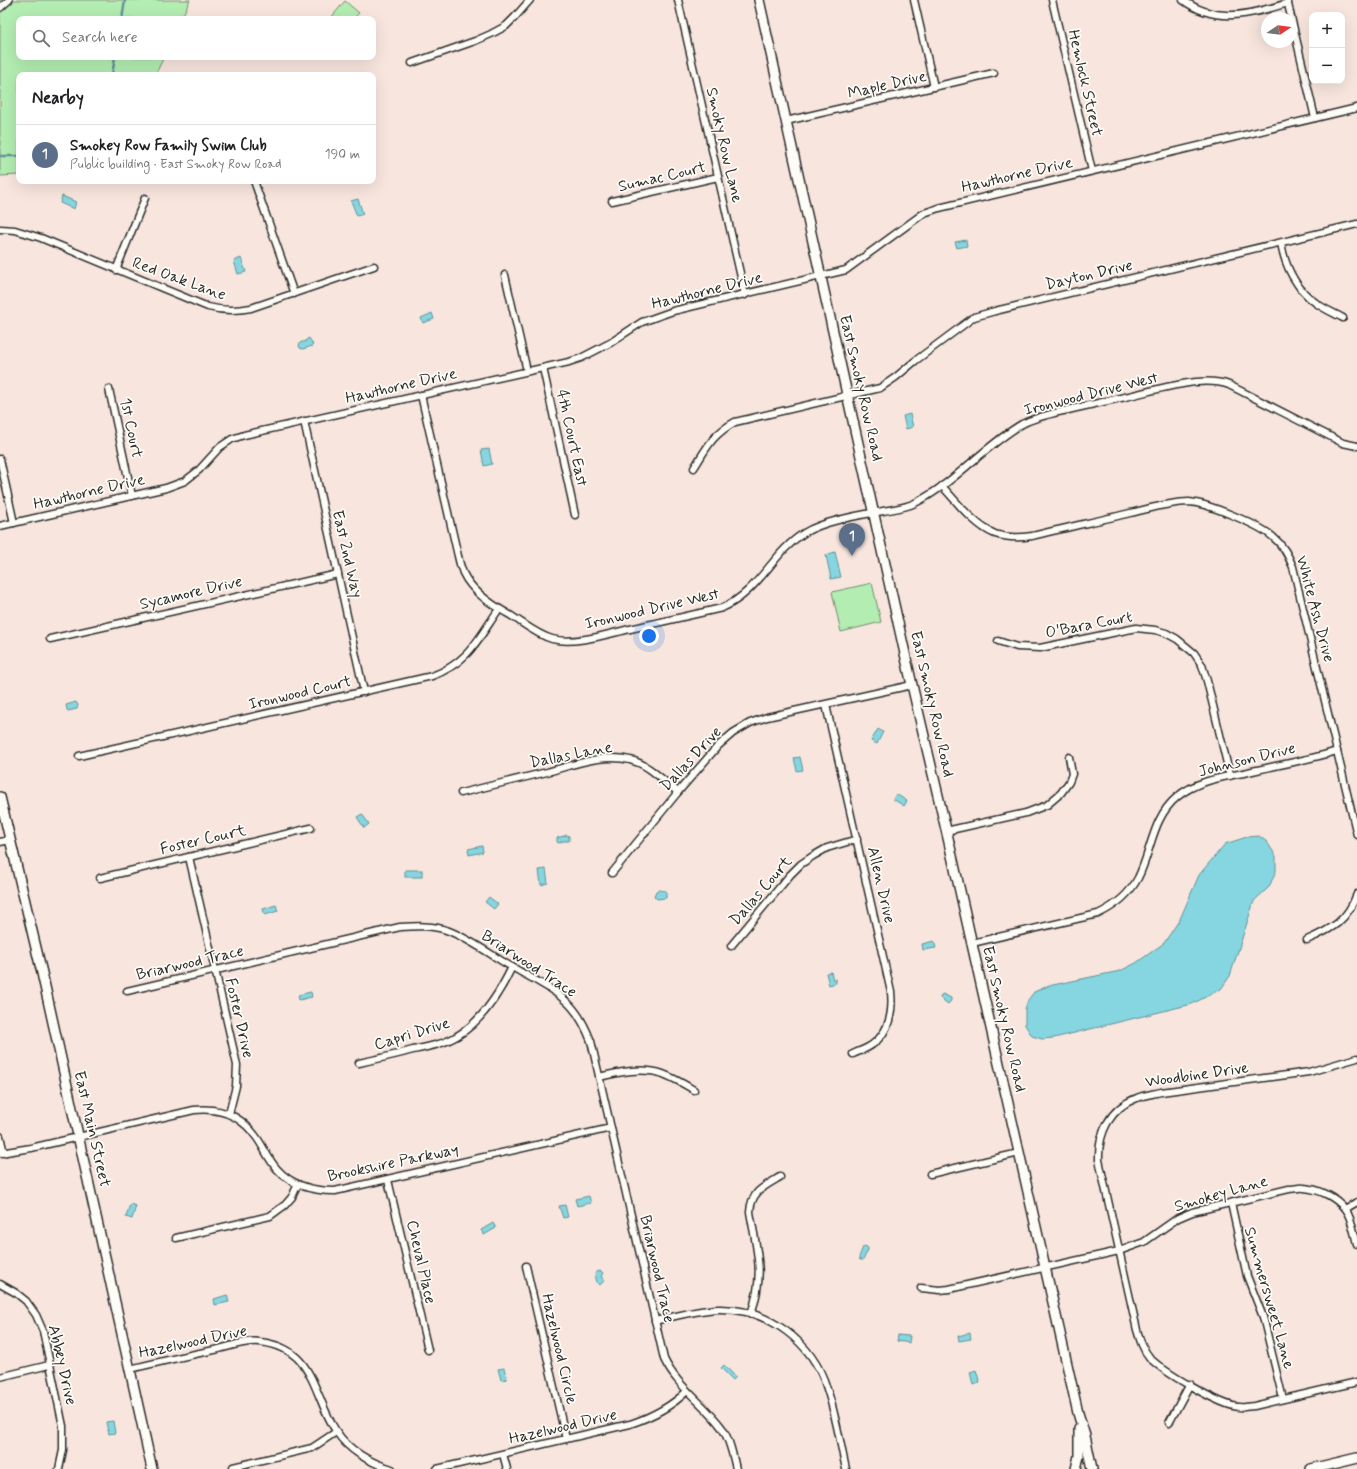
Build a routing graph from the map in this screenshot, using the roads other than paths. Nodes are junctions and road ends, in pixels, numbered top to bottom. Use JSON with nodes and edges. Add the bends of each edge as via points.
{"nodes":[{"id":1,"x":9,"y":0,"type":"edge"},
{"id":2,"x":530,"y":0,"type":"edge"},
{"id":3,"x":678,"y":0,"type":"edge"},
{"id":4,"x":760,"y":0,"type":"edge"},
{"id":5,"x":914,"y":0,"type":"edge"},
{"id":6,"x":1052,"y":0,"type":"edge"},
{"id":7,"x":1183,"y":0,"type":"edge"},
{"id":8,"x":1287,"y":2,"type":"edge"},
{"id":9,"x":0,"y":8,"type":"edge"},
{"id":10,"x":412,"y":63,"type":"dead end"},
{"id":11,"x":994,"y":73,"type":"dead end"},
{"id":12,"x":934,"y":87,"type":"junction"},
{"id":13,"x":1357,"y":108,"type":"edge"},
{"id":14,"x":1315,"y":118,"type":"junction"},
{"id":15,"x":786,"y":121,"type":"junction"},
{"id":16,"x":1092,"y":171,"type":"junction"},
{"id":17,"x":718,"y":178,"type":"junction"},
{"id":18,"x":255,"y":184,"type":"edge"},
{"id":19,"x":145,"y":198,"type":"dead end"},
{"id":20,"x":612,"y":201,"type":"dead end"},
{"id":21,"x":1357,"y":224,"type":"edge"},
{"id":22,"x":0,"y":229,"type":"edge"},
{"id":23,"x":1281,"y":243,"type":"junction"},
{"id":24,"x":374,"y":266,"type":"dead end"},
{"id":25,"x":116,"y":270,"type":"junction"},
{"id":26,"x":505,"y":275,"type":"dead end"},
{"id":27,"x":821,"y":277,"type":"junction"},
{"id":28,"x":294,"y":294,"type":"junction"},
{"id":29,"x":744,"y":295,"type":"junction"},
{"id":30,"x":1343,"y":318,"type":"dead end"},
{"id":31,"x":543,"y":368,"type":"junction"},
{"id":32,"x":526,"y":371,"type":"junction"},
{"id":33,"x":109,"y":389,"type":"dead end"},
{"id":34,"x":421,"y":395,"type":"junction"},
{"id":35,"x":847,"y":395,"type":"junction"},
{"id":36,"x":304,"y":422,"type":"junction"},
{"id":37,"x":1357,"y":446,"type":"edge"},
{"id":38,"x":0,"y":459,"type":"edge"},
{"id":39,"x":694,"y":468,"type":"dead end"},
{"id":40,"x":942,"y":486,"type":"junction"},
{"id":41,"x":132,"y":496,"type":"junction"},
{"id":42,"x":874,"y":513,"type":"junction"},
{"id":43,"x":575,"y":515,"type":"dead end"},
{"id":44,"x":14,"y":522,"type":"junction"},
{"id":45,"x":0,"y":526,"type":"edge"},
{"id":46,"x":338,"y":574,"type":"junction"},
{"id":47,"x":499,"y":609,"type":"junction"},
{"id":48,"x":50,"y":639,"type":"dead end"},
{"id":49,"x":998,"y":641,"type":"dead end"},
{"id":50,"x":912,"y":685,"type":"junction"},
{"id":51,"x":364,"y":692,"type":"junction"},
{"id":52,"x":826,"y":705,"type":"junction"},
{"id":53,"x":1337,"y":751,"type":"junction"},
{"id":54,"x":79,"y":756,"type":"dead end"},
{"id":55,"x":1069,"y":757,"type":"dead end"},
{"id":56,"x":1230,"y":776,"type":"junction"},
{"id":57,"x":678,"y":792,"type":"junction"},
{"id":58,"x":461,"y":793,"type":"dead end"},
{"id":59,"x":0,"y":797,"type":"edge"},
{"id":60,"x":311,"y":828,"type":"dead end"},
{"id":61,"x":946,"y":831,"type":"junction"},
{"id":62,"x":1357,"y":835,"type":"edge"},
{"id":63,"x":857,"y":839,"type":"junction"},
{"id":64,"x":10,"y":840,"type":"junction"},
{"id":65,"x":0,"y":842,"type":"edge"},
{"id":66,"x":189,"y":857,"type":"junction"},
{"id":67,"x":612,"y":873,"type":"dead end"},
{"id":68,"x":100,"y":878,"type":"dead end"},
{"id":69,"x":1357,"y":894,"type":"edge"},
{"id":70,"x":1307,"y":940,"type":"dead end"},
{"id":71,"x":972,"y":943,"type":"junction"},
{"id":72,"x":731,"y":946,"type":"dead end"},
{"id":73,"x":512,"y":968,"type":"junction"},
{"id":74,"x":215,"y":970,"type":"junction"},
{"id":75,"x":127,"y":991,"type":"dead end"},
{"id":76,"x":853,"y":1054,"type":"dead end"},
{"id":77,"x":1357,"y":1058,"type":"edge"},
{"id":78,"x":359,"y":1063,"type":"dead end"},
{"id":79,"x":599,"y":1077,"type":"junction"},
{"id":80,"x":694,"y":1090,"type":"dead end"},
{"id":81,"x":229,"y":1114,"type":"junction"},
{"id":82,"x":611,"y":1128,"type":"junction"},
{"id":83,"x":0,"y":1136,"type":"edge"},
{"id":84,"x":78,"y":1137,"type":"junction"},
{"id":85,"x":2,"y":1153,"type":"edge"},
{"id":86,"x":1019,"y":1153,"type":"junction"},
{"id":87,"x":930,"y":1174,"type":"dead end"},
{"id":88,"x":780,"y":1177,"type":"dead end"},
{"id":89,"x":388,"y":1180,"type":"junction"},
{"id":90,"x":298,"y":1184,"type":"junction"},
{"id":91,"x":1357,"y":1202,"type":"edge"},
{"id":92,"x":1231,"y":1203,"type":"junction"},
{"id":93,"x":1346,"y":1209,"type":"junction"},
{"id":94,"x":176,"y":1238,"type":"dead end"},
{"id":95,"x":1357,"y":1244,"type":"edge"},
{"id":96,"x":1119,"y":1251,"type":"junction"},
{"id":97,"x":526,"y":1266,"type":"dead end"},
{"id":98,"x":1045,"y":1267,"type":"junction"},
{"id":99,"x":0,"y":1284,"type":"edge"},
{"id":100,"x":921,"y":1288,"type":"dead end"},
{"id":101,"x":751,"y":1314,"type":"junction"},
{"id":102,"x":655,"y":1321,"type":"junction"},
{"id":103,"x":428,"y":1350,"type":"dead end"},
{"id":104,"x":49,"y":1366,"type":"junction"},
{"id":105,"x":130,"y":1369,"type":"junction"},
{"id":106,"x":0,"y":1377,"type":"edge"},
{"id":107,"x":1357,"y":1382,"type":"edge"},
{"id":108,"x":1190,"y":1384,"type":"junction"},
{"id":109,"x":688,"y":1392,"type":"junction"},
{"id":110,"x":1283,"y":1399,"type":"junction"},
{"id":111,"x":1078,"y":1413,"type":"junction"},
{"id":112,"x":1168,"y":1423,"type":"dead end"},
{"id":113,"x":336,"y":1432,"type":"junction"},
{"id":114,"x":566,"y":1439,"type":"junction"},
{"id":115,"x":503,"y":1454,"type":"junction"},
{"id":116,"x":1357,"y":1458,"type":"edge"},
{"id":117,"x":233,"y":1467,"type":"dead end"},
{"id":118,"x":59,"y":1469,"type":"edge"},
{"id":119,"x":152,"y":1469,"type":"edge"},
{"id":120,"x":392,"y":1469,"type":"edge"},
{"id":121,"x":437,"y":1469,"type":"edge"},
{"id":122,"x":507,"y":1469,"type":"edge"},
{"id":123,"x":736,"y":1469,"type":"edge"},
{"id":124,"x":846,"y":1469,"type":"edge"},
{"id":125,"x":1076,"y":1469,"type":"edge"},
{"id":126,"x":1092,"y":1469,"type":"edge"},
{"id":127,"x":1311,"y":1469,"type":"edge"}],
"edges":[{"from":1,"to":9,"type":"street"},
{"from":2,"to":10,"type":"street","via":[[510,21],[491,34]]},
{"from":3,"to":17,"type":"street","name":"Smoky Row Lane"},
{"from":4,"to":15,"type":"street","name":"East Smoky Row Road"},
{"from":5,"to":12,"type":"street"},
{"from":6,"to":16,"type":"street","name":"Hemlock Street"},
{"from":7,"to":8,"type":"street","via":[[1207,13],[1225,16],[1239,15]]},
{"from":8,"to":14,"type":"street"},
{"from":11,"to":12,"type":"street","name":"Maple Drive"},
{"from":12,"to":15,"type":"street","name":"Maple Drive"},
{"from":13,"to":14,"type":"street","name":"Hawthorne Drive"},
{"from":14,"to":16,"type":"street","name":"Hawthorne Drive"},
{"from":15,"to":27,"type":"street","name":"East Smoky Row Road"},
{"from":16,"to":27,"type":"street","name":"Hawthorne Drive","via":[[924,213],[852,267]]},
{"from":17,"to":20,"type":"street","name":"Sumac Court"},
{"from":17,"to":29,"type":"street","name":"Smoky Row Lane"},
{"from":18,"to":28,"type":"street"},
{"from":19,"to":25,"type":"street"},
{"from":21,"to":23,"type":"street","name":"Dayton Drive"},
{"from":22,"to":25,"type":"street","name":"Red Oak Lane","via":[[15,230],[41,238]]},
{"from":23,"to":30,"type":"street","via":[[1290,272],[1299,286],[1316,303]]},
{"from":23,"to":35,"type":"street","name":"Dayton Drive","via":[[974,317],[880,388]]},
{"from":24,"to":28,"type":"street","name":"Red Oak Lane"},
{"from":25,"to":28,"type":"street","name":"Red Oak Lane","via":[[221,310],[251,308]]},
{"from":26,"to":32,"type":"street"},
{"from":27,"to":29,"type":"street","name":"Hawthorne Drive"},
{"from":27,"to":35,"type":"street","name":"East Smoky Row Road"},
{"from":29,"to":31,"type":"street","name":"Hawthorne Drive","via":[[656,316],[581,358]]},
{"from":31,"to":32,"type":"street","name":"Hawthorne Drive"},
{"from":31,"to":43,"type":"street","name":"4th Court East"},
{"from":32,"to":34,"type":"street","name":"Hawthorne Drive"},
{"from":33,"to":41,"type":"street","name":"1st Court"},
{"from":34,"to":36,"type":"street","name":"Hawthorne Drive"},
{"from":34,"to":47,"type":"street","name":"Ironwood Drive West","via":[[463,573],[481,596]]},
{"from":35,"to":39,"type":"street","name":"Dayton Drive","via":[[735,422],[723,428],[710,441]]},
{"from":35,"to":42,"type":"street","name":"East Smoky Row Road"},
{"from":36,"to":41,"type":"street","name":"Hawthorne Drive","via":[[232,439],[220,446],[199,470],[185,481]]},
{"from":36,"to":46,"type":"street","name":"East 2nd Way"},
{"from":37,"to":40,"type":"street","name":"Ironwood Drive West","via":[[1343,443],[1229,385],[1219,382],[1194,382],[1031,420],[1009,433]]},
{"from":38,"to":44,"type":"street"},
{"from":40,"to":42,"type":"street","name":"Ironwood Drive West","via":[[914,504]]},
{"from":40,"to":53,"type":"street","name":"White Ash Drive","via":[[980,525],[994,534],[1008,537],[1032,536],[1142,510],[1190,502],[1204,505],[1266,531],[1281,544],[1293,567]]},
{"from":41,"to":44,"type":"street","name":"Hawthorne Drive"},
{"from":42,"to":47,"type":"street","name":"Ironwood Drive West","via":[[813,528],[804,533],[794,540],[748,592],[722,608],[575,640],[552,639]]},
{"from":42,"to":50,"type":"street","name":"East Smoky Row Road"},
{"from":44,"to":45,"type":"street","name":"Hawthorne Drive"},
{"from":46,"to":48,"type":"street","name":"Sycamore Drive"},
{"from":46,"to":51,"type":"street","name":"East 2nd Way"},
{"from":47,"to":51,"type":"street","name":"Ironwood Court","via":[[468,654],[453,667],[432,676]]},
{"from":49,"to":56,"type":"street","name":"O'Bara Court","via":[[1028,649],[1040,648],[1136,628],[1155,630],[1177,639],[1194,653],[1202,665]]},
{"from":50,"to":52,"type":"street","name":"Dallas Drive"},
{"from":50,"to":61,"type":"street","name":"East Smoky Row Road"},
{"from":51,"to":54,"type":"street","name":"Ironwood Court"},
{"from":52,"to":57,"type":"street","name":"Dallas Drive","via":[[767,717],[744,726],[718,746]]},
{"from":52,"to":63,"type":"street","name":"Allen Drive"},
{"from":53,"to":56,"type":"street","name":"Johnson Drive"},
{"from":53,"to":62,"type":"street","name":"White Ash Drive"},
{"from":55,"to":61,"type":"street","via":[[1072,774],[1069,782],[1047,805],[1026,814]]},
{"from":56,"to":71,"type":"street","name":"Johnson Drive","via":[[1196,785],[1165,809],[1138,878],[1121,900],[1110,909]]},
{"from":57,"to":58,"type":"street","name":"Dallas Lane","via":[[640,763],[613,758],[589,761]]},
{"from":57,"to":67,"type":"street","name":"Dallas Drive"},
{"from":59,"to":64,"type":"street","name":"East Main Street"},
{"from":60,"to":66,"type":"street","name":"Foster Court"},
{"from":61,"to":71,"type":"street","name":"East Smoky Row Road"},
{"from":63,"to":72,"type":"street","name":"Dallas Court","via":[[827,848],[801,864]]},
{"from":63,"to":76,"type":"street","name":"Allen Drive","via":[[891,992],[892,1007],[890,1021],[883,1035],[872,1045]]},
{"from":64,"to":65,"type":"street"},
{"from":64,"to":84,"type":"street","name":"East Main Street"},
{"from":66,"to":68,"type":"street","name":"Foster Court"},
{"from":66,"to":74,"type":"street","name":"Foster Drive"},
{"from":69,"to":70,"type":"street","via":[[1347,913],[1336,925]]},
{"from":71,"to":86,"type":"street","name":"East Smoky Row Road"},
{"from":73,"to":74,"type":"street","name":"Briarwood Trace","via":[[448,930],[414,926],[400,927]]},
{"from":73,"to":78,"type":"street","name":"Capri Drive","via":[[484,1013],[458,1036],[430,1046]]},
{"from":73,"to":79,"type":"street","name":"Briarwood Trace","via":[[561,998],[579,1016],[591,1041]]},
{"from":74,"to":75,"type":"street","name":"Briarwood Trace"},
{"from":74,"to":81,"type":"street","name":"Foster Drive","via":[[237,1065],[236,1086]]},
{"from":77,"to":96,"type":"street","name":"Woodbine Drive","via":[[1309,1072],[1161,1092],[1137,1098],[1121,1107],[1107,1122],[1100,1138],[1099,1149],[1099,1160]]},
{"from":79,"to":80,"type":"street","via":[[628,1071],[651,1072],[662,1074]]},
{"from":79,"to":82,"type":"street","name":"Briarwood Trace"},
{"from":81,"to":84,"type":"street","name":"Brookshire Parkway","via":[[215,1110],[194,1110]]},
{"from":81,"to":90,"type":"street","name":"Brookshire Parkway","via":[[249,1127],[277,1169]]},
{"from":82,"to":89,"type":"street","name":"Brookshire Parkway"},
{"from":82,"to":102,"type":"street","name":"Briarwood Trace"},
{"from":83,"to":85,"type":"street"},
{"from":84,"to":85,"type":"street","name":"Brookshire Parkway"},
{"from":84,"to":105,"type":"street","name":"East Main Street"},
{"from":86,"to":87,"type":"street"},
{"from":86,"to":98,"type":"street","name":"East Smoky Row Road"},
{"from":88,"to":101,"type":"street","via":[[755,1194],[750,1206],[759,1261],[758,1291]]},
{"from":89,"to":90,"type":"street","name":"Brookshire Parkway","via":[[335,1191],[306,1188]]},
{"from":89,"to":103,"type":"street","name":"Cheval Place"},
{"from":90,"to":94,"type":"street","via":[[292,1197],[270,1216]]},
{"from":91,"to":93,"type":"street"},
{"from":92,"to":93,"type":"street","name":"Smokey Lane","via":[[1289,1189],[1304,1188],[1325,1193]]},
{"from":92,"to":96,"type":"street","name":"Smokey Lane","via":[[1192,1212],[1178,1218],[1144,1242]]},
{"from":92,"to":110,"type":"street","name":"Summersweet Lane","via":[[1247,1276],[1263,1318]]},
{"from":93,"to":95,"type":"street","name":"Smokey Lane"},
{"from":96,"to":98,"type":"street","name":"Smokey Lane"},
{"from":96,"to":108,"type":"street","name":"Woodbine Drive","via":[[1142,1346],[1156,1364]]},
{"from":97,"to":114,"type":"street","name":"Hazelwood Circle"},
{"from":98,"to":100,"type":"street","name":"Smokey Lane","via":[[949,1289]]},
{"from":98,"to":111,"type":"street","name":"East Smoky Row Road"},
{"from":99,"to":104,"type":"street","name":"Abbey Drive","via":[[20,1296],[36,1315],[43,1332]]},
{"from":101,"to":102,"type":"street","via":[[733,1310],[707,1310]]},
{"from":101,"to":124,"type":"street","via":[[777,1325],[798,1340],[811,1354],[827,1389]]},
{"from":102,"to":109,"type":"street","name":"Briarwood Trace","via":[[664,1359],[675,1378]]},
{"from":104,"to":106,"type":"street"},
{"from":104,"to":118,"type":"street","name":"Abbey Drive","via":[[63,1426],[63,1450]]},
{"from":105,"to":113,"type":"street","name":"Hazelwood Drive","via":[[259,1341],[279,1346],[297,1356],[304,1364]]},
{"from":105,"to":119,"type":"street","name":"East Main Street"},
{"from":107,"to":110,"type":"street","name":"Woodbine Drive"},
{"from":108,"to":110,"type":"street","name":"Woodbine Drive","via":[[1220,1402],[1239,1407]]},
{"from":108,"to":112,"type":"street"},
{"from":109,"to":114,"type":"street","name":"Hazelwood Drive","via":[[648,1418]]},
{"from":109,"to":123,"type":"street","name":"Briarwood Trace","via":[[723,1430],[733,1453]]},
{"from":111,"to":125,"type":"street","via":[[1079,1456]]},
{"from":111,"to":126,"type":"street"},
{"from":113,"to":117,"type":"street","via":[[312,1448]]},
{"from":113,"to":120,"type":"street","name":"Hazelwood Drive","via":[[360,1455]]},
{"from":114,"to":115,"type":"street","name":"Hazelwood Drive"},
{"from":115,"to":121,"type":"street","name":"Hazelwood Drive"},
{"from":115,"to":122,"type":"street"},
{"from":116,"to":127,"type":"street"}]}
